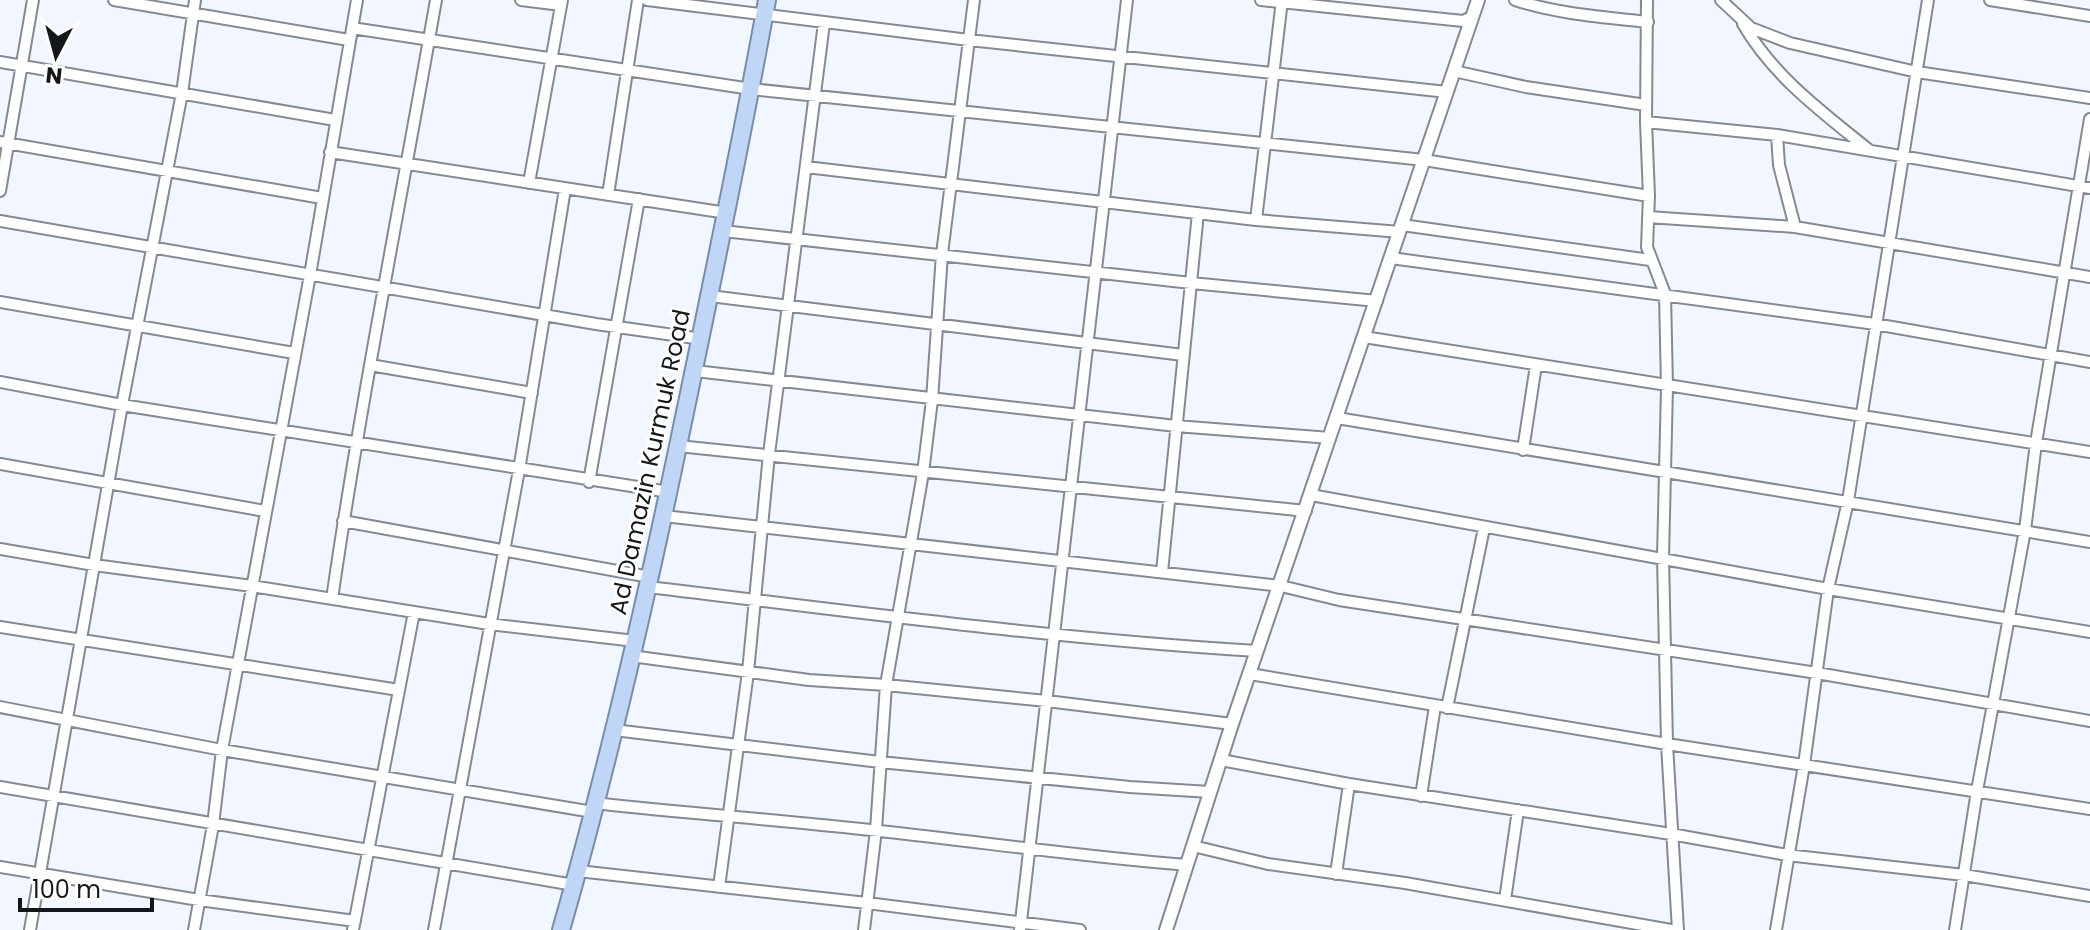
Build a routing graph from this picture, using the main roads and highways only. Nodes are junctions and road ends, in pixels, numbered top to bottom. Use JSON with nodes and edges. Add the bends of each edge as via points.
{"nodes":[{"id":1,"x":766,"y":7,"type":"edge"},
{"id":2,"x":561,"y":930,"type":"edge"}],
"edges":[{"from":1,"to":2,"type":"highway","name":"Ad Damazin Kurmuk Road","via":[[664,516]]}]}
